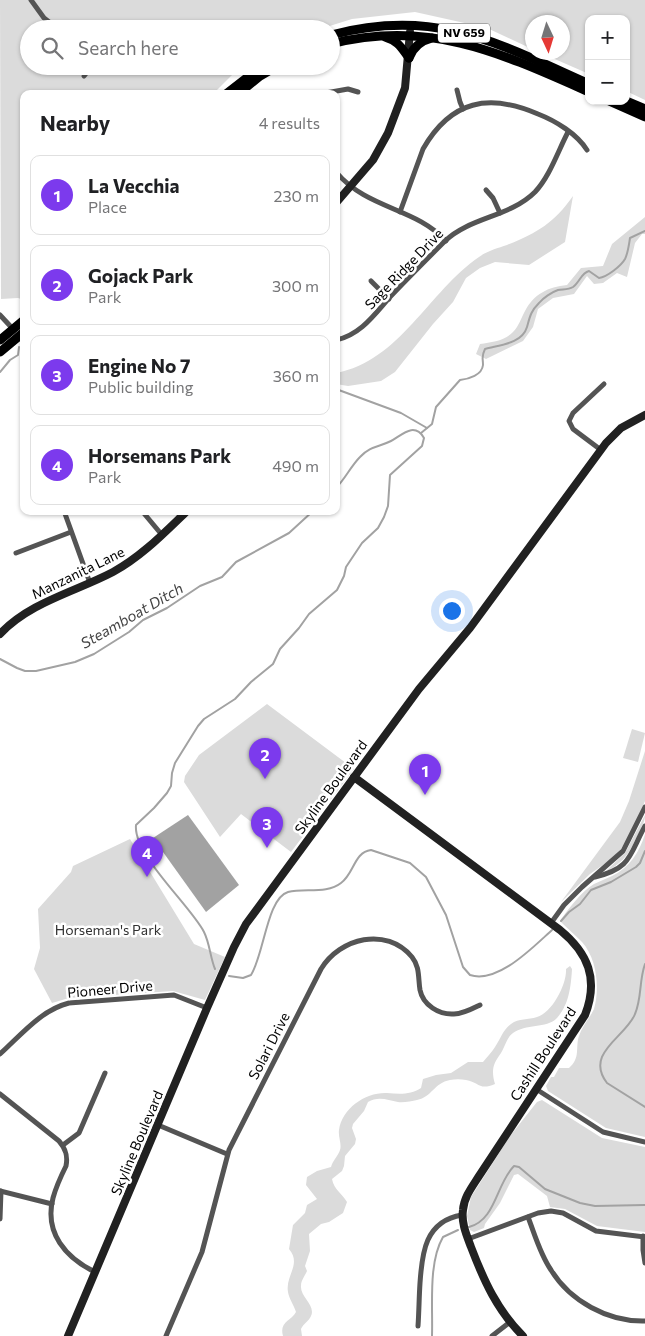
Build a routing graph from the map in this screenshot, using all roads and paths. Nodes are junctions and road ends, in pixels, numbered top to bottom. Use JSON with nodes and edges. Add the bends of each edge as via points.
{"nodes":[{"id":1,"x":31,"y":0,"type":"edge"},
{"id":2,"x":47,"y":20,"type":"edge"},
{"id":3,"x":411,"y":25,"type":"junction"},
{"id":4,"x":340,"y":33,"type":"edge"},
{"id":5,"x":410,"y":35,"type":"junction"},
{"id":6,"x":382,"y":36,"type":"junction"},
{"id":7,"x":434,"y":37,"type":"junction"},
{"id":8,"x":340,"y":43,"type":"edge"},
{"id":9,"x":409,"y":58,"type":"junction"},
{"id":10,"x":250,"y":75,"type":"edge"},
{"id":11,"x":262,"y":75,"type":"edge"},
{"id":12,"x":585,"y":82,"type":"edge"},
{"id":13,"x":231,"y":90,"type":"edge"},
{"id":14,"x":243,"y":90,"type":"edge"},
{"id":15,"x":340,"y":90,"type":"edge"},
{"id":16,"x":457,"y":90,"type":"dead end"},
{"id":17,"x":585,"y":90,"type":"edge"},
{"id":18,"x":358,"y":92,"type":"dead end"},
{"id":19,"x":630,"y":103,"type":"edge"},
{"id":20,"x":618,"y":105,"type":"edge"},
{"id":21,"x":463,"y":109,"type":"junction"},
{"id":22,"x":645,"y":109,"type":"edge"},
{"id":23,"x":645,"y":117,"type":"edge"},
{"id":24,"x":568,"y":132,"type":"junction"},
{"id":25,"x":587,"y":150,"type":"dead end"},
{"id":26,"x":340,"y":176,"type":"edge"},
{"id":27,"x":351,"y":186,"type":"junction"},
{"id":28,"x":486,"y":190,"type":"dead end"},
{"id":29,"x":340,"y":198,"type":"edge"},
{"id":30,"x":400,"y":212,"type":"junction"},
{"id":31,"x":500,"y":212,"type":"junction"},
{"id":32,"x":446,"y":241,"type":"junction"},
{"id":33,"x":371,"y":281,"type":"dead end"},
{"id":34,"x":389,"y":298,"type":"junction"},
{"id":35,"x":0,"y":315,"type":"edge"},
{"id":36,"x":20,"y":323,"type":"edge"},
{"id":37,"x":13,"y":329,"type":"junction"},
{"id":38,"x":20,"y":335,"type":"edge"},
{"id":39,"x":340,"y":338,"type":"edge"},
{"id":40,"x":0,"y":340,"type":"edge"},
{"id":41,"x":0,"y":352,"type":"edge"},
{"id":42,"x":604,"y":384,"type":"dead end"},
{"id":43,"x":645,"y":415,"type":"edge"},
{"id":44,"x":601,"y":450,"type":"junction"},
{"id":45,"x":65,"y":515,"type":"edge"},
{"id":46,"x":145,"y":515,"type":"edge"},
{"id":47,"x":183,"y":515,"type":"edge"},
{"id":48,"x":71,"y":532,"type":"junction"},
{"id":49,"x":162,"y":535,"type":"junction"},
{"id":50,"x":16,"y":553,"type":"dead end"},
{"id":51,"x":90,"y":583,"type":"junction"},
{"id":52,"x":0,"y":634,"type":"edge"},
{"id":53,"x":354,"y":777,"type":"junction"},
{"id":54,"x":645,"y":807,"type":"edge"},
{"id":55,"x":645,"y":826,"type":"edge"},
{"id":56,"x":594,"y":877,"type":"junction"},
{"id":57,"x":551,"y":923,"type":"junction"},
{"id":58,"x":480,"y":1005,"type":"dead end"},
{"id":59,"x":207,"y":1008,"type":"junction"},
{"id":60,"x":0,"y":1054,"type":"edge"},
{"id":61,"x":105,"y":1073,"type":"dead end"},
{"id":62,"x":536,"y":1089,"type":"junction"},
{"id":63,"x":0,"y":1094,"type":"edge"},
{"id":64,"x":158,"y":1125,"type":"junction"},
{"id":65,"x":645,"y":1142,"type":"edge"},
{"id":66,"x":63,"y":1145,"type":"junction"},
{"id":67,"x":227,"y":1154,"type":"junction"},
{"id":68,"x":1,"y":1191,"type":"edge"},
{"id":69,"x":52,"y":1204,"type":"junction"},
{"id":70,"x":462,"y":1214,"type":"junction"},
{"id":71,"x":528,"y":1217,"type":"junction"},
{"id":72,"x":0,"y":1219,"type":"edge"},
{"id":73,"x":644,"y":1236,"type":"edge"},
{"id":74,"x":468,"y":1239,"type":"junction"},
{"id":75,"x":645,"y":1263,"type":"edge"},
{"id":76,"x":95,"y":1272,"type":"junction"},
{"id":77,"x":645,"y":1321,"type":"edge"},
{"id":78,"x":510,"y":1322,"type":"junction"},
{"id":79,"x":418,"y":1326,"type":"dead end"},
{"id":80,"x":68,"y":1336,"type":"edge"},
{"id":81,"x":166,"y":1336,"type":"edge"},
{"id":82,"x":492,"y":1336,"type":"edge"},
{"id":83,"x":523,"y":1336,"type":"edge"}],
"edges":[{"from":1,"to":2,"type":"street"},
{"from":3,"to":4,"type":"main road","number":"NV 659","via":[[380,25]]},
{"from":3,"to":5,"type":"street"},
{"from":3,"to":12,"type":"main road","number":"NV 659","via":[[445,28],[485,39]]},
{"from":5,"to":6,"type":"main road","number":"NV 659"},
{"from":5,"to":7,"type":"main road","number":"NV 659"},
{"from":5,"to":9,"type":"street"},
{"from":6,"to":8,"type":"main road","number":"NV 659"},
{"from":6,"to":9,"type":"main road","via":[[400,44]]},
{"from":7,"to":9,"type":"main road","via":[[418,44]]},
{"from":7,"to":17,"type":"main road","number":"NV 659","via":[[489,51]]},
{"from":9,"to":27,"type":"street","via":[[402,95],[384,141]]},
{"from":10,"to":13,"type":"main road"},
{"from":11,"to":14,"type":"main road"},
{"from":15,"to":18,"type":"street"},
{"from":16,"to":21,"type":"street"},
{"from":19,"to":22,"type":"main road"},
{"from":20,"to":23,"type":"main road"},
{"from":21,"to":24,"type":"street","via":[[489,102],[514,104],[556,121]]},
{"from":21,"to":30,"type":"street","via":[[447,118],[429,139]]},
{"from":24,"to":25,"type":"street"},
{"from":24,"to":31,"type":"street","name":"Sage Ridge Drive","via":[[534,192],[517,205]]},
{"from":26,"to":27,"type":"street"},
{"from":27,"to":29,"type":"street"},
{"from":27,"to":30,"type":"street","via":[[370,200]]},
{"from":28,"to":31,"type":"street"},
{"from":30,"to":32,"type":"street","via":[[430,226]]},
{"from":31,"to":32,"type":"street","name":"Sage Ridge Drive","via":[[464,227]]},
{"from":32,"to":34,"type":"street","name":"Sage Ridge Drive"},
{"from":33,"to":34,"type":"street"},
{"from":34,"to":39,"type":"street","name":"Sage Ridge Drive","via":[[360,329]]},
{"from":35,"to":37,"type":"street"},
{"from":36,"to":37,"type":"main road"},
{"from":37,"to":40,"type":"main road"},
{"from":37,"to":41,"type":"main road"},
{"from":38,"to":41,"type":"main road"},
{"from":42,"to":44,"type":"street","via":[[572,413],[569,421],[572,430]]},
{"from":43,"to":44,"type":"street","name":"Skyline Boulevard","via":[[621,428]]},
{"from":44,"to":53,"type":"street","name":"Skyline Boulevard","via":[[470,628],[427,678]]},
{"from":45,"to":48,"type":"street"},
{"from":46,"to":49,"type":"street"},
{"from":47,"to":49,"type":"street","name":"Manzanita Lane"},
{"from":48,"to":50,"type":"street"},
{"from":48,"to":51,"type":"street"},
{"from":49,"to":51,"type":"street","name":"Manzanita Lane","via":[[131,561]]},
{"from":51,"to":52,"type":"street","name":"Manzanita Lane","via":[[32,609]]},
{"from":53,"to":57,"type":"street","name":"Cashill Boulevard"},
{"from":53,"to":59,"type":"street","name":"Skyline Boulevard","via":[[250,919]]},
{"from":54,"to":56,"type":"street","via":[[624,851]]},
{"from":55,"to":56,"type":"street","via":[[625,862]]},
{"from":56,"to":57,"type":"street"},
{"from":57,"to":62,"type":"street","name":"Cashill Boulevard","via":[[582,952],[588,965],[591,988],[584,1014]]},
{"from":58,"to":67,"type":"street","name":"Solari Drive","via":[[455,1014],[441,1013],[429,1006],[422,995],[416,962],[394,944],[368,939],[340,948],[321,969]]},
{"from":59,"to":60,"type":"street","name":"Pioneer Drive","via":[[174,995],[69,1003],[46,1012]]},
{"from":59,"to":64,"type":"street","name":"Skyline Boulevard"},
{"from":61,"to":66,"type":"street","via":[[79,1133]]},
{"from":62,"to":65,"type":"street","via":[[603,1132]]},
{"from":62,"to":70,"type":"street","name":"Cashill Boulevard","via":[[470,1190]]},
{"from":63,"to":66,"type":"street"},
{"from":64,"to":67,"type":"street"},
{"from":64,"to":76,"type":"street","name":"Skyline Boulevard"},
{"from":66,"to":69,"type":"street","via":[[67,1160]]},
{"from":67,"to":81,"type":"street","name":"Solari Drive","via":[[202,1252]]},
{"from":68,"to":69,"type":"street"},
{"from":68,"to":72,"type":"street"},
{"from":69,"to":76,"type":"street","via":[[54,1232],[62,1248],[76,1262]]},
{"from":70,"to":74,"type":"street"},
{"from":70,"to":79,"type":"street","via":[[440,1224],[427,1240],[422,1255]]},
{"from":71,"to":73,"type":"street","via":[[557,1212],[596,1231]]},
{"from":71,"to":74,"type":"street"},
{"from":71,"to":77,"type":"street","via":[[544,1259],[564,1288],[598,1311]]},
{"from":73,"to":75,"type":"street"},
{"from":74,"to":78,"type":"street","via":[[490,1292]]},
{"from":76,"to":80,"type":"street","name":"Skyline Boulevard"},
{"from":78,"to":82,"type":"street"},
{"from":78,"to":83,"type":"street"}]}
